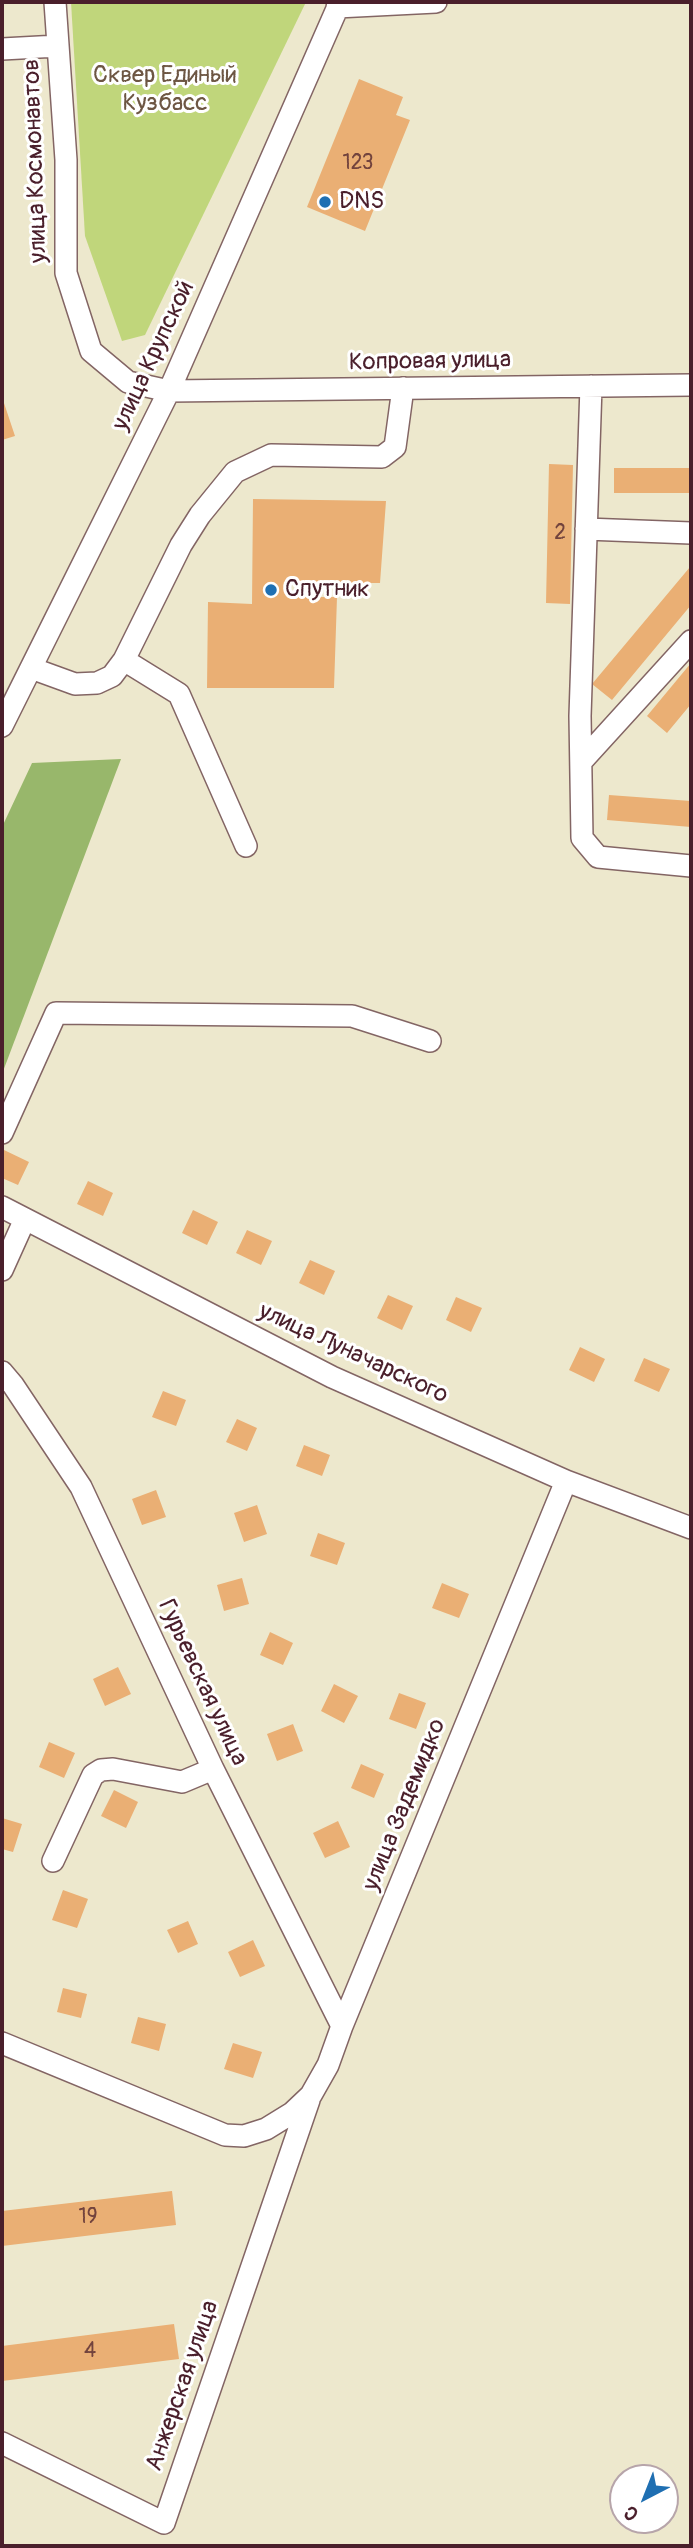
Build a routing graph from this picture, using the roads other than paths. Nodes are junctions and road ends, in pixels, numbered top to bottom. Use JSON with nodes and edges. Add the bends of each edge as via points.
{"nodes":[{"id":1,"x":55,"y":2,"type":"edge"},
{"id":2,"x":436,"y":2,"type":"edge"},
{"id":3,"x":339,"y":5,"type":"edge"},
{"id":4,"x":58,"y":46,"type":"junction"},
{"id":5,"x":2,"y":50,"type":"edge"},
{"id":6,"x":691,"y":385,"type":"edge"},
{"id":7,"x":591,"y":386,"type":"junction"},
{"id":8,"x":403,"y":388,"type":"junction"},
{"id":9,"x":169,"y":391,"type":"junction"},
{"id":10,"x":586,"y":529,"type":"junction"},
{"id":11,"x":691,"y":533,"type":"edge"},
{"id":12,"x":691,"y":641,"type":"edge"},
{"id":13,"x":124,"y":660,"type":"junction"},
{"id":14,"x":31,"y":668,"type":"junction"},
{"id":15,"x":2,"y":726,"type":"edge"},
{"id":16,"x":581,"y":762,"type":"junction"},
{"id":17,"x":246,"y":846,"type":"dead end"},
{"id":18,"x":691,"y":866,"type":"edge"},
{"id":19,"x":430,"y":1041,"type":"dead end"},
{"id":20,"x":2,"y":1133,"type":"edge"},
{"id":21,"x":2,"y":1207,"type":"edge"},
{"id":22,"x":25,"y":1219,"type":"junction"},
{"id":23,"x":2,"y":1270,"type":"edge"},
{"id":24,"x":2,"y":1371,"type":"edge"},
{"id":25,"x":566,"y":1481,"type":"junction"},
{"id":26,"x":691,"y":1528,"type":"edge"},
{"id":27,"x":213,"y":1769,"type":"junction"},
{"id":28,"x":53,"y":1861,"type":"dead end"},
{"id":29,"x":342,"y":2026,"type":"junction"},
{"id":30,"x":2,"y":2043,"type":"edge"},
{"id":31,"x":311,"y":2095,"type":"junction"},
{"id":32,"x":2,"y":2443,"type":"edge"}],
"edges":[{"from":1,"to":4,"type":"street","name":"улица Космонавтов"},
{"from":2,"to":3,"type":"street"},
{"from":3,"to":9,"type":"street","name":"улица Крупской"},
{"from":4,"to":5,"type":"street"},
{"from":4,"to":9,"type":"street","name":"улица Космонавтов","via":[[70,286],[91,351],[128,382]]},
{"from":6,"to":7,"type":"street","name":"Копровая улица"},
{"from":7,"to":8,"type":"street","name":"Копровая улица"},
{"from":7,"to":10,"type":"street"},
{"from":8,"to":9,"type":"street","name":"Копровая улица"},
{"from":8,"to":13,"type":"street","via":[[395,447],[382,457],[271,455],[235,472],[181,545]]},
{"from":9,"to":14,"type":"street","name":"улица Крупской"},
{"from":10,"to":11,"type":"street"},
{"from":10,"to":16,"type":"street"},
{"from":12,"to":16,"type":"street"},
{"from":13,"to":14,"type":"street","via":[[112,676],[97,683],[75,684]]},
{"from":13,"to":17,"type":"street","via":[[179,695]]},
{"from":14,"to":15,"type":"street","name":"улица Крупской"},
{"from":16,"to":18,"type":"street","via":[[582,838],[598,857]]},
{"from":19,"to":20,"type":"street","via":[[352,1016],[56,1013]]},
{"from":21,"to":22,"type":"street","name":"улица Луначарского"},
{"from":22,"to":23,"type":"street"},
{"from":22,"to":25,"type":"street","name":"улица Луначарского","via":[[332,1377]]},
{"from":24,"to":27,"type":"street","name":"Гурьевская улица","via":[[81,1487]]},
{"from":25,"to":26,"type":"street","name":"улица Луначарского"},
{"from":25,"to":29,"type":"street","name":"улица Задемидко"},
{"from":27,"to":28,"type":"street","via":[[182,1782],[113,1769],[93,1775]]},
{"from":27,"to":29,"type":"street","name":"Гурьевская улица"},
{"from":29,"to":31,"type":"street","name":"улица Задемидко"},
{"from":30,"to":31,"type":"street","name":"улица Задемидко","via":[[225,2135],[243,2136],[266,2129]]},
{"from":31,"to":32,"type":"street","name":"Анжерская улица","via":[[164,2524]]}]}
